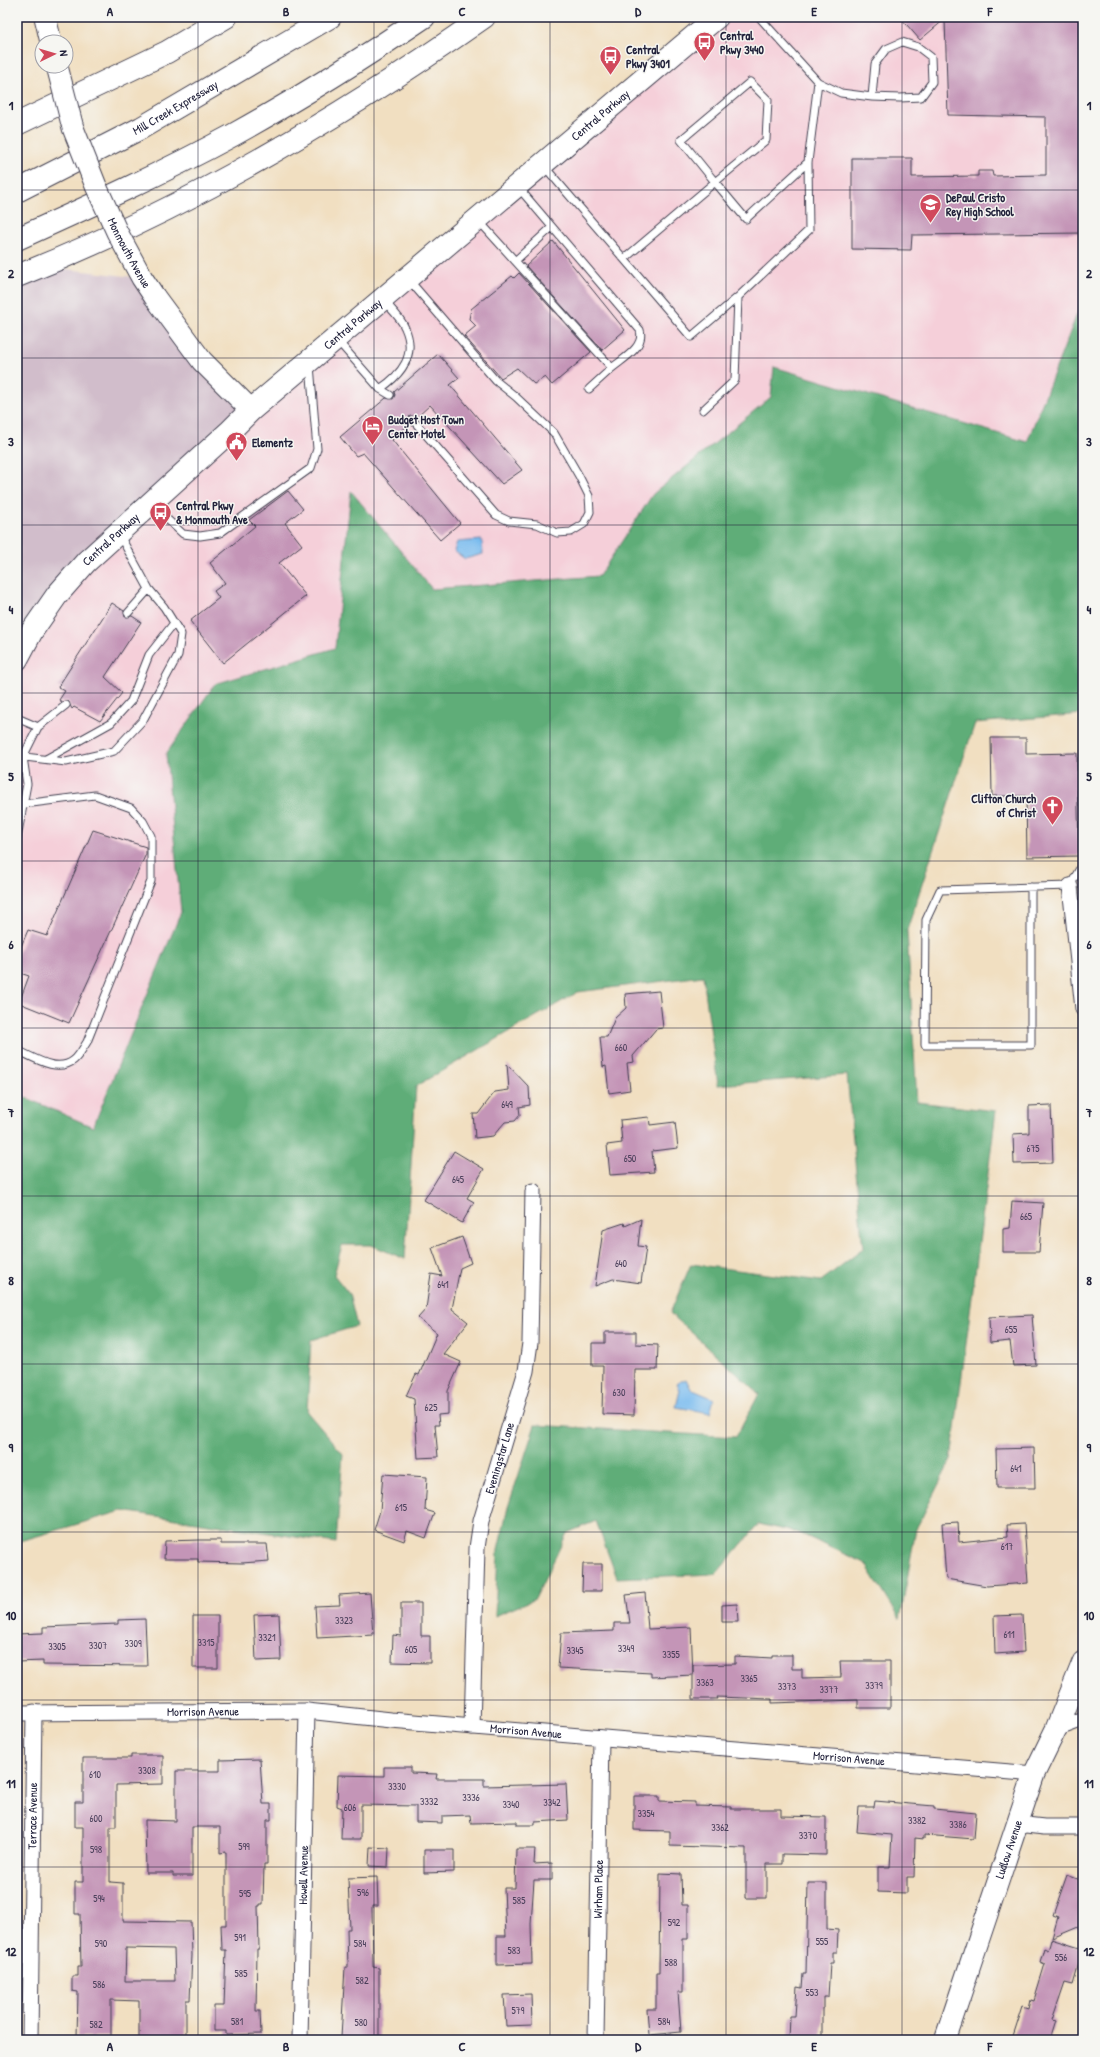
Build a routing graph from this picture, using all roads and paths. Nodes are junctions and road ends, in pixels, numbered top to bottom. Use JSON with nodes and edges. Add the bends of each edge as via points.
{"nodes":[{"id":1,"x":226,"y":17,"type":"edge"},
{"id":2,"x":330,"y":17,"type":"edge"},
{"id":3,"x":424,"y":17,"type":"edge"},
{"id":4,"x":484,"y":17,"type":"edge"},
{"id":5,"x":717,"y":17,"type":"edge"},
{"id":6,"x":759,"y":17,"type":"edge"},
{"id":7,"x":45,"y":18,"type":"edge"},
{"id":8,"x":49,"y":34,"type":"edge"},
{"id":9,"x":59,"y":74,"type":"edge"},
{"id":10,"x":818,"y":82,"type":"junction"},
{"id":11,"x":872,"y":97,"type":"junction"},
{"id":12,"x":17,"y":124,"type":"edge"},
{"id":13,"x":808,"y":162,"type":"junction"},
{"id":14,"x":543,"y":164,"type":"junction"},
{"id":15,"x":715,"y":182,"type":"junction"},
{"id":16,"x":517,"y":186,"type":"junction"},
{"id":17,"x":17,"y":191,"type":"edge"},
{"id":18,"x":478,"y":219,"type":"junction"},
{"id":19,"x":552,"y":227,"type":"junction"},
{"id":20,"x":17,"y":238,"type":"edge"},
{"id":21,"x":624,"y":259,"type":"junction"},
{"id":22,"x":515,"y":261,"type":"junction"},
{"id":23,"x":17,"y":276,"type":"edge"},
{"id":24,"x":408,"y":278,"type":"junction"},
{"id":25,"x":738,"y":298,"type":"junction"},
{"id":26,"x":382,"y":299,"type":"junction"},
{"id":27,"x":336,"y":339,"type":"junction"},
{"id":28,"x":310,"y":361,"type":"junction"},
{"id":29,"x":612,"y":368,"type":"junction"},
{"id":30,"x":380,"y":389,"type":"junction"},
{"id":31,"x":589,"y":390,"type":"dead end"},
{"id":32,"x":390,"y":395,"type":"dead end"},
{"id":33,"x":251,"y":410,"type":"junction"},
{"id":34,"x":703,"y":410,"type":"dead end"},
{"id":35,"x":413,"y":420,"type":"dead end"},
{"id":36,"x":150,"y":504,"type":"junction"},
{"id":37,"x":118,"y":533,"type":"junction"},
{"id":38,"x":149,"y":589,"type":"junction"},
{"id":39,"x":128,"y":613,"type":"dead end"},
{"id":40,"x":174,"y":623,"type":"junction"},
{"id":41,"x":17,"y":659,"type":"edge"},
{"id":42,"x":66,"y":705,"type":"dead end"},
{"id":43,"x":17,"y":718,"type":"edge"},
{"id":44,"x":38,"y":727,"type":"junction"},
{"id":45,"x":20,"y":756,"type":"edge"},
{"id":46,"x":46,"y":759,"type":"junction"},
{"id":47,"x":24,"y":804,"type":"junction"},
{"id":48,"x":18,"y":836,"type":"edge"},
{"id":49,"x":1083,"y":863,"type":"edge"},
{"id":50,"x":1070,"y":886,"type":"junction"},
{"id":51,"x":1030,"y":887,"type":"junction"},
{"id":52,"x":1083,"y":1008,"type":"edge"},
{"id":53,"x":17,"y":1050,"type":"edge"},
{"id":54,"x":533,"y":1191,"type":"dead end"},
{"id":55,"x":1083,"y":1662,"type":"edge"},
{"id":56,"x":308,"y":1710,"type":"junction"},
{"id":57,"x":34,"y":1712,"type":"junction"},
{"id":58,"x":17,"y":1713,"type":"edge"},
{"id":59,"x":1083,"y":1719,"type":"edge"},
{"id":60,"x":472,"y":1727,"type":"junction"},
{"id":61,"x":1056,"y":1729,"type":"junction"},
{"id":62,"x":601,"y":1738,"type":"junction"},
{"id":63,"x":1034,"y":1774,"type":"junction"},
{"id":64,"x":1017,"y":1824,"type":"junction"},
{"id":65,"x":1083,"y":1827,"type":"edge"},
{"id":66,"x":30,"y":2040,"type":"edge"},
{"id":67,"x":300,"y":2040,"type":"edge"},
{"id":68,"x":596,"y":2040,"type":"edge"},
{"id":69,"x":946,"y":2040,"type":"edge"}],
"edges":[{"from":1,"to":12,"type":"main road","via":[[167,52]]},
{"from":2,"to":17,"type":"main road","name":"Mill Creek Expressway","via":[[141,128]]},
{"from":3,"to":20,"type":"main road","via":[[233,135],[146,179]]},
{"from":4,"to":23,"type":"main road","via":[[426,58],[344,110],[240,170],[68,256]]},
{"from":5,"to":14,"type":"main road","name":"Central Parkway"},
{"from":6,"to":10,"type":"lane"},
{"from":7,"to":8,"type":"street"},
{"from":9,"to":33,"type":"street","name":"Monmouth Avenue","bridge":true,"via":[[73,128],[117,232],[142,278],[202,361]]},
{"from":10,"to":11,"type":"lane","via":[[841,93]]},
{"from":10,"to":13,"type":"lane"},
{"from":11,"to":11,"type":"lane","via":[[921,97],[932,82],[931,57],[918,47],[902,42],[886,49],[875,64]]},
{"from":13,"to":15,"type":"lane","via":[[746,219]]},
{"from":13,"to":25,"type":"lane","via":[[809,230]]},
{"from":14,"to":16,"type":"main road","name":"Central Parkway"},
{"from":14,"to":21,"type":"lane"},
{"from":15,"to":15,"type":"lane","via":[[681,140],[750,82],[768,100],[766,140]]},
{"from":15,"to":21,"type":"lane"},
{"from":16,"to":18,"type":"main road","name":"Central Parkway"},
{"from":16,"to":19,"type":"lane"},
{"from":18,"to":22,"type":"lane"},
{"from":18,"to":24,"type":"main road","name":"Central Parkway"},
{"from":19,"to":22,"type":"lane"},
{"from":19,"to":29,"type":"lane","via":[[640,330],[640,343]]},
{"from":21,"to":25,"type":"lane","via":[[691,337]]},
{"from":22,"to":29,"type":"lane"},
{"from":24,"to":26,"type":"main road","name":"Central Parkway"},
{"from":24,"to":35,"type":"lane","via":[[496,381],[554,434],[589,496],[590,512],[584,524],[571,532],[557,533],[537,524],[509,521],[496,515]]},
{"from":25,"to":34,"type":"lane","via":[[736,380]]},
{"from":26,"to":27,"type":"main road","name":"Central Parkway"},
{"from":26,"to":30,"type":"lane","via":[[404,326],[410,342],[406,364],[395,379]]},
{"from":27,"to":28,"type":"main road","name":"Central Parkway"},
{"from":27,"to":30,"type":"lane"},
{"from":28,"to":33,"type":"main road","name":"Central Parkway"},
{"from":28,"to":36,"type":"lane","via":[[317,449],[311,468],[220,533],[200,536],[183,534]]},
{"from":29,"to":31,"type":"lane"},
{"from":30,"to":32,"type":"lane"},
{"from":33,"to":36,"type":"main road","name":"Central Parkway"},
{"from":36,"to":37,"type":"main road","name":"Central Parkway"},
{"from":37,"to":38,"type":"lane"},
{"from":37,"to":41,"type":"main road","name":"Central Parkway","via":[[86,562],[57,595],[32,631]]},
{"from":38,"to":39,"type":"lane"},
{"from":38,"to":40,"type":"lane"},
{"from":40,"to":46,"type":"lane","via":[[149,654],[131,701],[111,723]]},
{"from":40,"to":46,"type":"lane","via":[[181,634],[178,655],[143,720],[114,751],[66,762]]},
{"from":42,"to":44,"type":"lane"},
{"from":43,"to":44,"type":"lane"},
{"from":44,"to":45,"type":"lane"},
{"from":45,"to":46,"type":"lane"},
{"from":45,"to":47,"type":"lane","via":[[27,784]]},
{"from":47,"to":48,"type":"lane"},
{"from":47,"to":53,"type":"lane","via":[[95,795],[132,808],[143,821],[150,836],[152,874],[106,998],[87,1042],[74,1060],[64,1065],[48,1064]]},
{"from":49,"to":50,"type":"lane"},
{"from":50,"to":51,"type":"lane"},
{"from":50,"to":52,"type":"street"},
{"from":51,"to":51,"type":"lane","via":[[940,890],[926,920],[926,1045],[1030,1045]]},
{"from":54,"to":60,"type":"street","name":"Eveningstar Lane","via":[[530,1343],[526,1371],[481,1521],[477,1548]]},
{"from":55,"to":61,"type":"street","name":"Ludlow Avenue"},
{"from":56,"to":57,"type":"street","name":"Morrison Avenue"},
{"from":56,"to":60,"type":"street","name":"Morrison Avenue"},
{"from":56,"to":67,"type":"street","name":"Howell Avenue"},
{"from":57,"to":58,"type":"street","name":"Morrison Avenue"},
{"from":57,"to":66,"type":"street","name":"Terrace Avenue"},
{"from":59,"to":61,"type":"street"},
{"from":60,"to":62,"type":"street","name":"Morrison Avenue"},
{"from":61,"to":63,"type":"street","name":"Ludlow Avenue"},
{"from":62,"to":63,"type":"street","name":"Morrison Avenue"},
{"from":62,"to":68,"type":"street","name":"Wirham Place"},
{"from":63,"to":64,"type":"street","name":"Ludlow Avenue"},
{"from":64,"to":65,"type":"street"},
{"from":64,"to":69,"type":"street","name":"Ludlow Avenue"}]}
